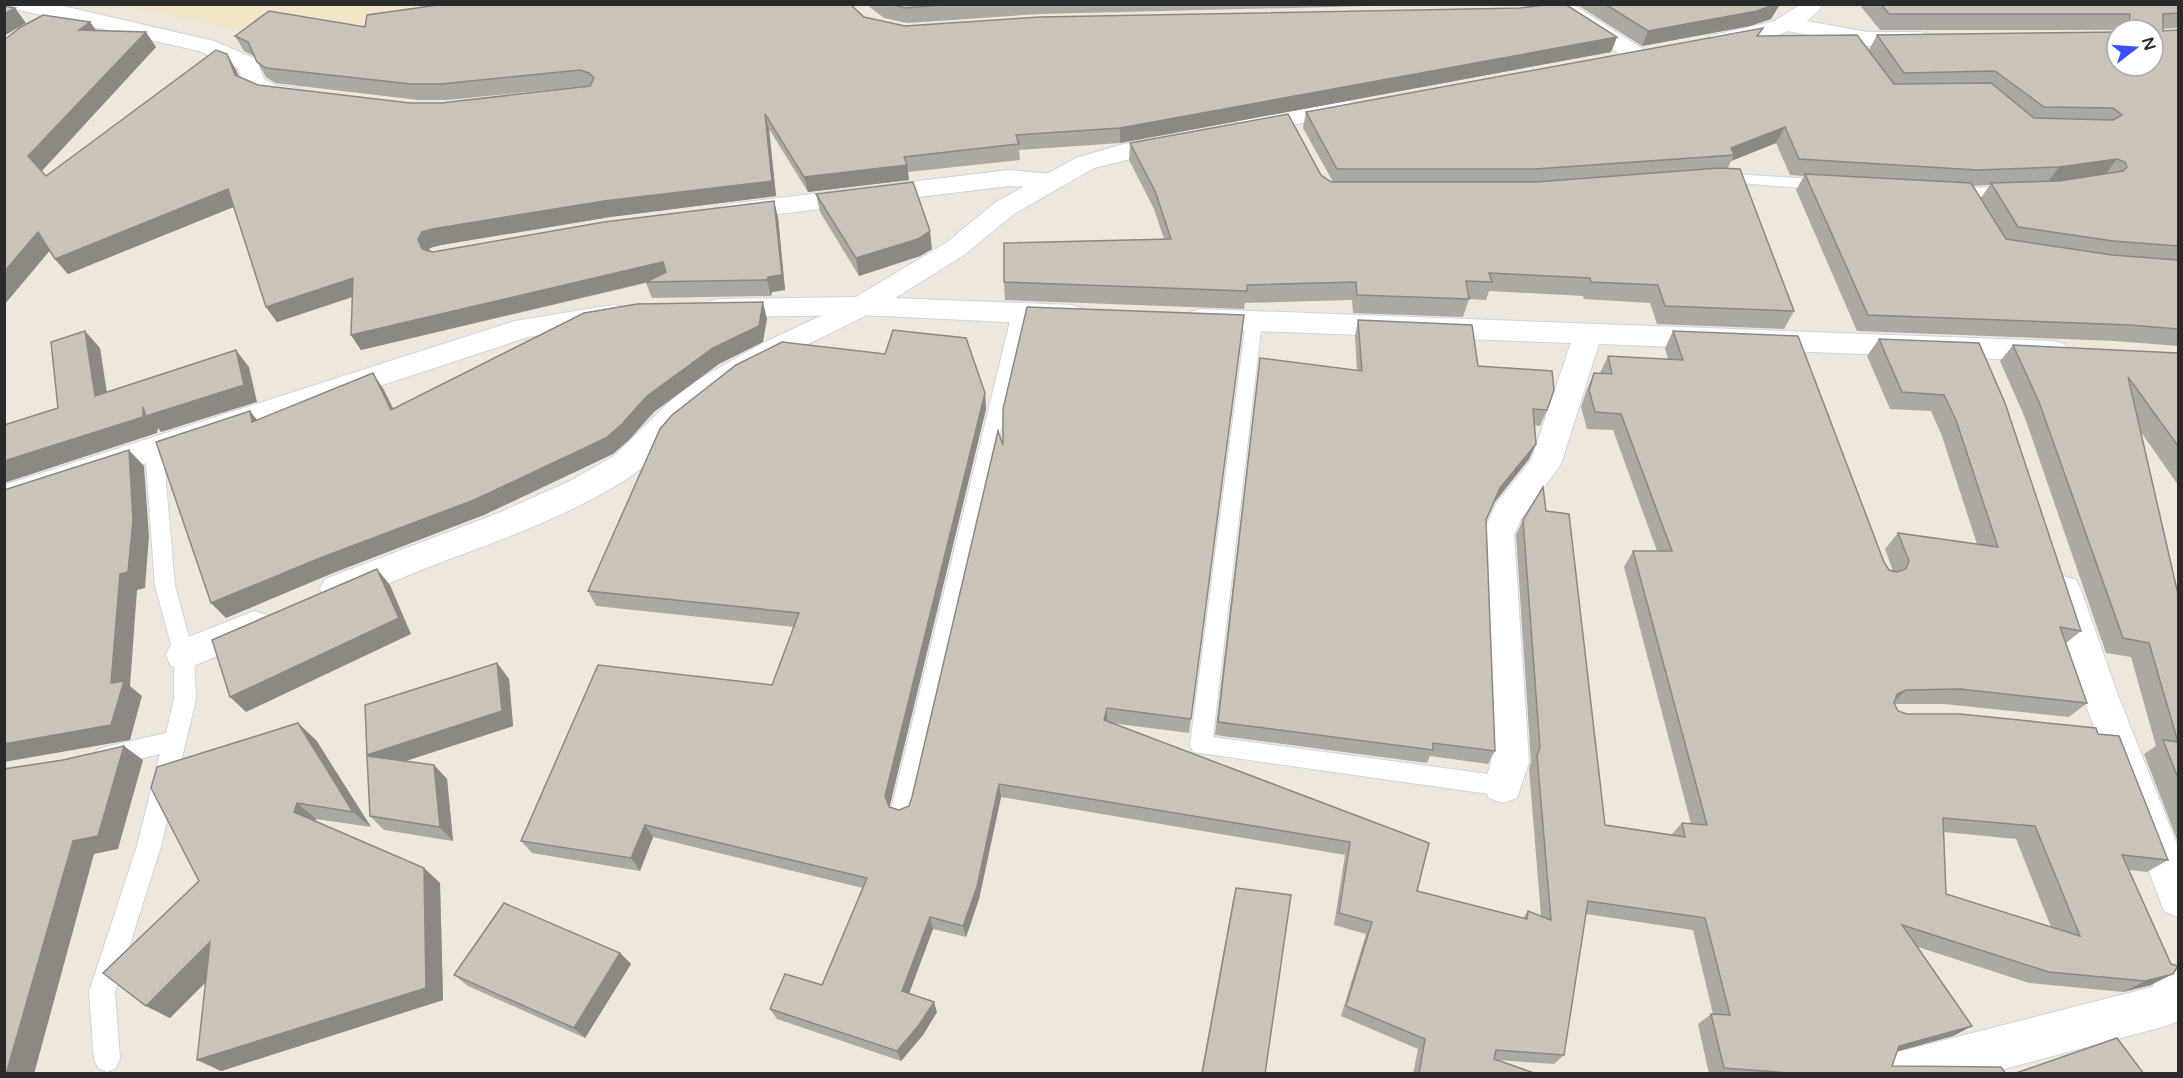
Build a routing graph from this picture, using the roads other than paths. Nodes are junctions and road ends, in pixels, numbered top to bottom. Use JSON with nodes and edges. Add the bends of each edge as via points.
{"nodes":[{"id":1,"x":23,"y":4,"type":"edge"},
{"id":2,"x":1813,"y":4,"type":"edge"},
{"id":3,"x":1552,"y":8,"type":"edge"},
{"id":4,"x":63,"y":14,"type":"junction"},
{"id":5,"x":1785,"y":24,"type":"junction"},
{"id":6,"x":33,"y":30,"type":"edge"},
{"id":7,"x":1938,"y":39,"type":"edge"},
{"id":8,"x":1697,"y":45,"type":"edge"},
{"id":9,"x":1604,"y":62,"type":"edge"},
{"id":10,"x":314,"y":96,"type":"edge"},
{"id":11,"x":1371,"y":104,"type":"edge"},
{"id":12,"x":1700,"y":179,"type":"edge"},
{"id":13,"x":1056,"y":180,"type":"junction"},
{"id":14,"x":1842,"y":185,"type":"edge"},
{"id":15,"x":2024,"y":191,"type":"edge"},
{"id":16,"x":1977,"y":212,"type":"edge"},
{"id":17,"x":705,"y":215,"type":"edge"},
{"id":18,"x":861,"y":306,"type":"junction"},
{"id":19,"x":689,"y":308,"type":"edge"},
{"id":20,"x":644,"y":309,"type":"edge"},
{"id":21,"x":1020,"y":313,"type":"junction"},
{"id":22,"x":1102,"y":316,"type":"edge"},
{"id":23,"x":1172,"y":318,"type":"edge"},
{"id":24,"x":1254,"y":321,"type":"junction"},
{"id":25,"x":1588,"y":334,"type":"junction"},
{"id":26,"x":2081,"y":352,"type":"edge"},
{"id":27,"x":154,"y":448,"type":"junction"},
{"id":28,"x":4,"y":498,"type":"edge"},
{"id":29,"x":2055,"y":565,"type":"edge"},
{"id":30,"x":314,"y":599,"type":"edge"},
{"id":31,"x":281,"y":613,"type":"edge"},
{"id":32,"x":184,"y":655,"type":"junction"},
{"id":33,"x":176,"y":741,"type":"junction"},
{"id":34,"x":83,"y":762,"type":"edge"},
{"id":35,"x":1503,"y":786,"type":"joint"},
{"id":36,"x":902,"y":810,"type":"edge"},
{"id":37,"x":2178,"y":897,"type":"edge"},
{"id":38,"x":2178,"y":984,"type":"edge"},
{"id":39,"x":108,"y":1059,"type":"dead end"},
{"id":40,"x":1898,"y":1074,"type":"edge"}],
"edges":[{"from":1,"to":4,"type":"street"},
{"from":2,"to":5,"type":"street"},
{"from":3,"to":9,"type":"street","via":[[1650,53]]},
{"from":4,"to":6,"type":"street"},
{"from":4,"to":10,"type":"street","via":[[206,46],[248,64],[253,83],[268,91]]},
{"from":5,"to":7,"type":"street","via":[[1854,44],[1867,39]]},
{"from":5,"to":8,"type":"street"},
{"from":11,"to":13,"type":"street","via":[[1292,124],[1212,133],[1120,152],[1085,163]]},
{"from":12,"to":14,"type":"lane"},
{"from":13,"to":17,"type":"street","via":[[1009,178]]},
{"from":13,"to":18,"type":"street","via":[[1005,208],[955,249]]},
{"from":15,"to":16,"type":"lane","via":[[1960,193]]},
{"from":18,"to":19,"type":"street"},
{"from":18,"to":21,"type":"street"},
{"from":18,"to":30,"type":"street","via":[[730,373],[666,422],[642,450],[615,472],[536,511]]},
{"from":20,"to":27,"type":"street","via":[[525,328]]},
{"from":21,"to":22,"type":"street"},
{"from":21,"to":36,"type":"lane"},
{"from":23,"to":24,"type":"street"},
{"from":24,"to":25,"type":"street"},
{"from":24,"to":35,"type":"lane","via":[[1201,745]]},
{"from":25,"to":26,"type":"street","via":[[1799,353],[1985,364]]},
{"from":25,"to":35,"type":"street","via":[[1545,464],[1507,513],[1498,535],[1510,762]]},
{"from":27,"to":28,"type":"street"},
{"from":27,"to":32,"type":"lane","via":[[165,586]]},
{"from":29,"to":37,"type":"street","via":[[2104,733]]},
{"from":31,"to":32,"type":"street"},
{"from":32,"to":33,"type":"lane","via":[[185,699]]},
{"from":33,"to":34,"type":"lane"},
{"from":33,"to":39,"type":"lane","via":[[149,846],[102,992]]},
{"from":38,"to":40,"type":"street","via":[[2166,1005]]}]}
